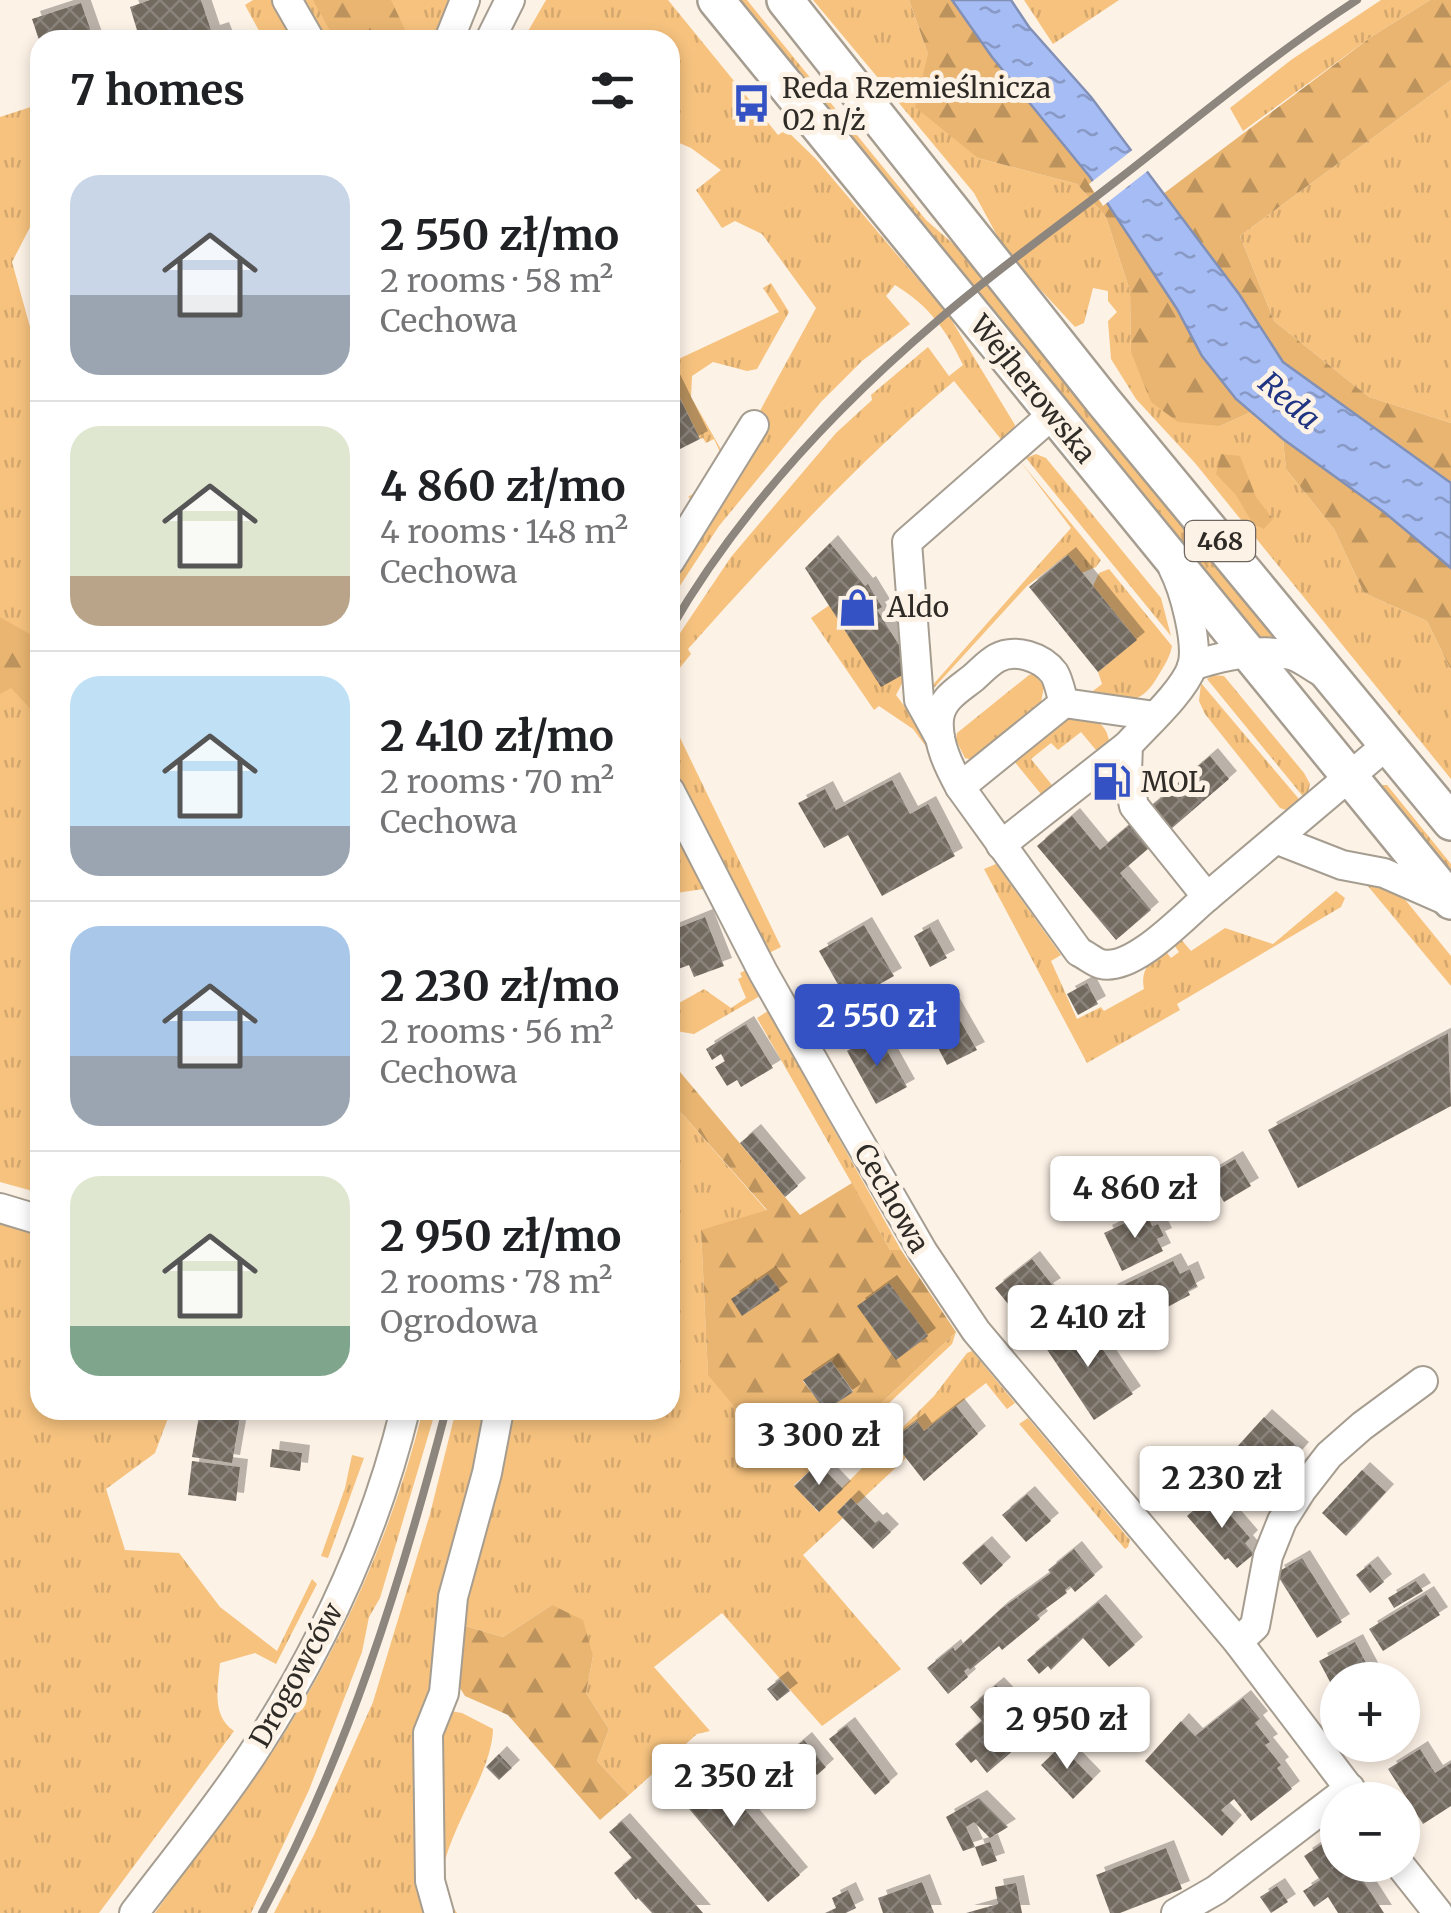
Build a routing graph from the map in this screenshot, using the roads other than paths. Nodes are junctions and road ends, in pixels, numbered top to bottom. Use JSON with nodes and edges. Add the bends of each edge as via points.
{"nodes":[{"id":1,"x":288,"y":0,"type":"edge"},
{"id":2,"x":465,"y":0,"type":"edge"},
{"id":3,"x":510,"y":0,"type":"edge"},
{"id":4,"x":716,"y":0,"type":"edge"},
{"id":5,"x":785,"y":0,"type":"edge"},
{"id":6,"x":304,"y":30,"type":"edge"},
{"id":7,"x":454,"y":30,"type":"edge"},
{"id":8,"x":495,"y":30,"type":"edge"},
{"id":9,"x":1053,"y":414,"type":"junction"},
{"id":10,"x":754,"y":425,"type":"dead end"},
{"id":11,"x":680,"y":545,"type":"edge"},
{"id":12,"x":1162,"y":548,"type":"junction"},
{"id":13,"x":1249,"y":654,"type":"junction"},
{"id":14,"x":1192,"y":666,"type":"junction"},
{"id":15,"x":1334,"y":678,"type":"junction"},
{"id":16,"x":1064,"y":703,"type":"junction"},
{"id":17,"x":1163,"y":706,"type":"junction"},
{"id":18,"x":940,"y":738,"type":"junction"},
{"id":19,"x":1388,"y":744,"type":"junction"},
{"id":20,"x":1128,"y":745,"type":"junction"},
{"id":21,"x":1350,"y":777,"type":"junction"},
{"id":22,"x":960,"y":787,"type":"junction"},
{"id":23,"x":1451,"y":822,"type":"edge"},
{"id":24,"x":680,"y":827,"type":"edge"},
{"id":25,"x":1278,"y":840,"type":"junction"},
{"id":26,"x":1001,"y":845,"type":"junction"},
{"id":27,"x":1207,"y":897,"type":"junction"},
{"id":28,"x":1451,"y":902,"type":"edge"},
{"id":29,"x":0,"y":1208,"type":"edge"},
{"id":30,"x":30,"y":1217,"type":"edge"},
{"id":31,"x":1423,"y":1382,"type":"dead end"},
{"id":32,"x":402,"y":1420,"type":"edge"},
{"id":33,"x":497,"y":1420,"type":"edge"},
{"id":34,"x":1238,"y":1642,"type":"junction"},
{"id":35,"x":1345,"y":1782,"type":"edge"},
{"id":36,"x":1320,"y":1818,"type":"edge"},
{"id":37,"x":1413,"y":1882,"type":"edge"},
{"id":38,"x":134,"y":1913,"type":"edge"},
{"id":39,"x":440,"y":1913,"type":"edge"},
{"id":40,"x":1176,"y":1913,"type":"edge"},
{"id":41,"x":1438,"y":1913,"type":"edge"}],
"edges":[{"from":1,"to":6,"type":"street"},
{"from":2,"to":7,"type":"street"},
{"from":3,"to":8,"type":"street"},
{"from":4,"to":9,"type":"main road","name":"Wejherowska","number":"468"},
{"from":5,"to":15,"type":"main road","name":"Wejherowska","number":"468","via":[[1104,402]]},
{"from":9,"to":12,"type":"main road","name":"Wejherowska","number":"468"},
{"from":9,"to":18,"type":"street","via":[[908,542],[919,700]]},
{"from":10,"to":11,"type":"street"},
{"from":12,"to":13,"type":"main road","name":"Wejherowska","number":"468"},
{"from":12,"to":14,"type":"street","via":[[1184,597]]},
{"from":13,"to":14,"type":"street"},
{"from":13,"to":15,"type":"street","via":[[1292,655]]},
{"from":13,"to":21,"type":"main road","name":"Wejherowska","number":"468"},
{"from":14,"to":17,"type":"street"},
{"from":15,"to":19,"type":"main road","name":"Wejherowska","number":"468"},
{"from":16,"to":17,"type":"street"},
{"from":16,"to":18,"type":"street","via":[[1043,662],[999,656],[946,699]]},
{"from":16,"to":22,"type":"street"},
{"from":17,"to":20,"type":"street"},
{"from":18,"to":22,"type":"street"},
{"from":19,"to":21,"type":"street"},
{"from":19,"to":23,"type":"main road","name":"Wejherowska","number":"468"},
{"from":20,"to":26,"type":"street"},
{"from":20,"to":27,"type":"street","via":[[1134,806]]},
{"from":21,"to":25,"type":"street"},
{"from":21,"to":28,"type":"main road","name":"Wejherowska","number":"468"},
{"from":22,"to":26,"type":"street"},
{"from":24,"to":34,"type":"street","name":"Cechowa","via":[[923,1252],[976,1331]]},
{"from":25,"to":27,"type":"street"},
{"from":25,"to":28,"type":"street","via":[[1384,872]]},
{"from":26,"to":27,"type":"street","via":[[1080,952],[1102,964],[1142,952]]},
{"from":29,"to":30,"type":"street"},
{"from":31,"to":34,"type":"street","via":[[1329,1454],[1300,1491],[1268,1556],[1255,1626]]},
{"from":32,"to":38,"type":"street","name":"Drogowców","via":[[354,1567],[303,1672],[252,1756]]},
{"from":33,"to":39,"type":"street","via":[[453,1596],[444,1693],[428,1733],[430,1881]]},
{"from":34,"to":35,"type":"street","name":"Cechowa"},
{"from":36,"to":40,"type":"street"},
{"from":37,"to":41,"type":"street"}]}
